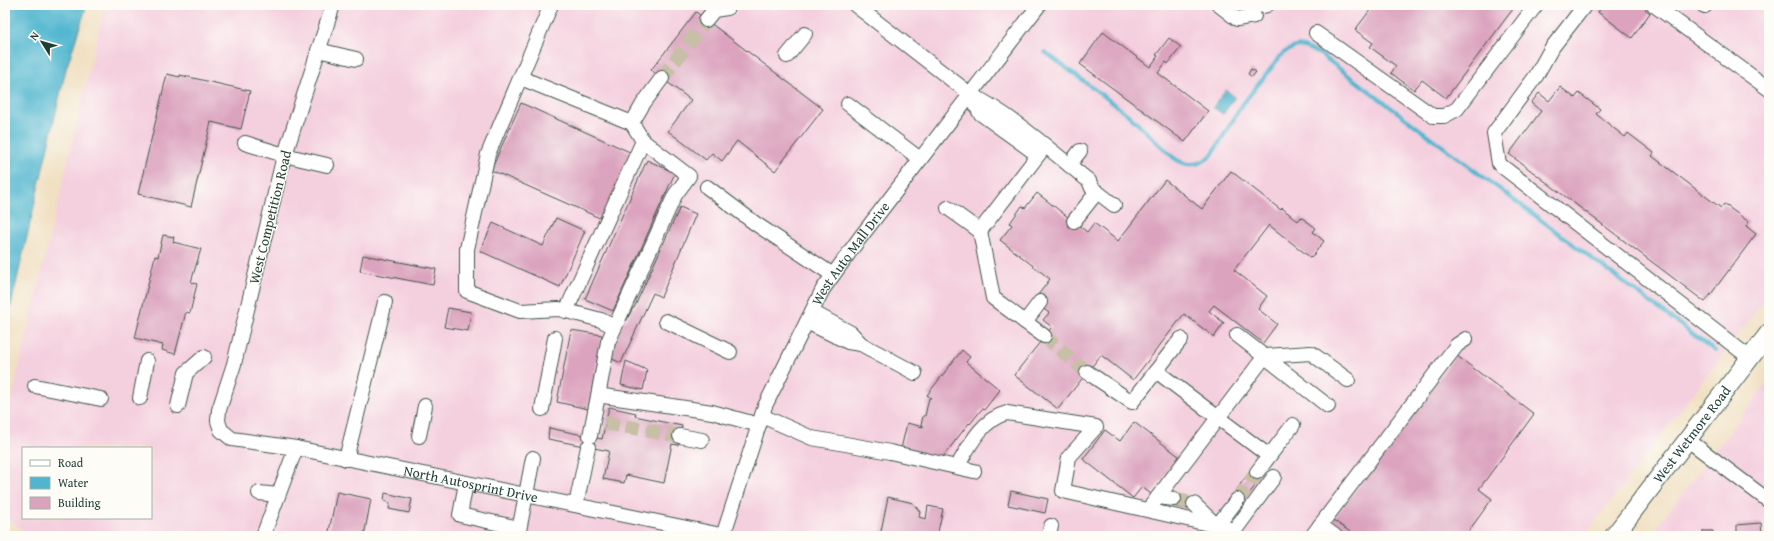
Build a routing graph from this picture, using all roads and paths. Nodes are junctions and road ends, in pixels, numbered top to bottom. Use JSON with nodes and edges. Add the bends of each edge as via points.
{"nodes":[{"id":1,"x":333,"y":5,"type":"edge"},
{"id":2,"x":551,"y":5,"type":"edge"},
{"id":3,"x":855,"y":5,"type":"edge"},
{"id":4,"x":1038,"y":5,"type":"edge"},
{"id":5,"x":1219,"y":5,"type":"edge"},
{"id":6,"x":1536,"y":5,"type":"edge"},
{"id":7,"x":1585,"y":5,"type":"edge"},
{"id":8,"x":1654,"y":5,"type":"edge"},
{"id":9,"x":727,"y":8,"type":"dead end"},
{"id":10,"x":1261,"y":9,"type":"edge"},
{"id":11,"x":706,"y":20,"type":"tunnel mouth"},
{"id":12,"x":1316,"y":33,"type":"dead end"},
{"id":13,"x":805,"y":34,"type":"dead end"},
{"id":14,"x":318,"y":50,"type":"junction"},
{"id":15,"x":787,"y":56,"type":"dead end"},
{"id":16,"x":356,"y":59,"type":"dead end"},
{"id":17,"x":521,"y":78,"type":"junction"},
{"id":18,"x":662,"y":78,"type":"tunnel mouth"},
{"id":19,"x":1769,"y":89,"type":"edge"},
{"id":20,"x":970,"y":94,"type":"junction"},
{"id":21,"x":848,"y":104,"type":"dead end"},
{"id":22,"x":632,"y":123,"type":"junction"},
{"id":23,"x":1010,"y":135,"type":"junction"},
{"id":24,"x":643,"y":141,"type":"junction"},
{"id":25,"x":245,"y":143,"type":"dead end"},
{"id":26,"x":1041,"y":151,"type":"junction"},
{"id":27,"x":1080,"y":151,"type":"dead end"},
{"id":28,"x":284,"y":155,"type":"junction"},
{"id":29,"x":920,"y":159,"type":"junction"},
{"id":30,"x":327,"y":165,"type":"dead end"},
{"id":31,"x":1069,"y":165,"type":"junction"},
{"id":32,"x":1024,"y":172,"type":"junction"},
{"id":33,"x":707,"y":187,"type":"dead end"},
{"id":34,"x":1090,"y":187,"type":"junction"},
{"id":35,"x":1114,"y":205,"type":"dead end"},
{"id":36,"x":948,"y":208,"type":"dead end"},
{"id":37,"x":1074,"y":221,"type":"dead end"},
{"id":38,"x":980,"y":231,"type":"junction"},
{"id":39,"x":833,"y":275,"type":"junction"},
{"id":40,"x":385,"y":302,"type":"dead end"},
{"id":41,"x":1040,"y":302,"type":"dead end"},
{"id":42,"x":566,"y":311,"type":"junction"},
{"id":43,"x":809,"y":317,"type":"junction"},
{"id":44,"x":666,"y":321,"type":"dead end"},
{"id":45,"x":1025,"y":322,"type":"junction"},
{"id":46,"x":614,"y":328,"type":"junction"},
{"id":47,"x":1769,"y":333,"type":"edge"},
{"id":48,"x":1237,"y":335,"type":"dead end"},
{"id":49,"x":1044,"y":336,"type":"tunnel mouth"},
{"id":50,"x":555,"y":338,"type":"dead end"},
{"id":51,"x":1181,"y":339,"type":"dead end"},
{"id":52,"x":1466,"y":340,"type":"dead end"},
{"id":53,"x":730,"y":352,"type":"dead end"},
{"id":54,"x":1265,"y":356,"type":"junction"},
{"id":55,"x":204,"y":357,"type":"dead end"},
{"id":56,"x":1750,"y":358,"type":"junction"},
{"id":57,"x":147,"y":361,"type":"dead end"},
{"id":58,"x":1156,"y":371,"type":"junction"},
{"id":59,"x":1087,"y":372,"type":"tunnel mouth"},
{"id":60,"x":915,"y":374,"type":"dead end"},
{"id":61,"x":1348,"y":380,"type":"dead end"},
{"id":62,"x":35,"y":386,"type":"dead end"},
{"id":63,"x":601,"y":396,"type":"junction"},
{"id":64,"x":140,"y":398,"type":"dead end"},
{"id":65,"x":101,"y":400,"type":"dead end"},
{"id":66,"x":178,"y":406,"type":"dead end"},
{"id":67,"x":425,"y":406,"type":"dead end"},
{"id":68,"x":1328,"y":406,"type":"dead end"},
{"id":69,"x":542,"y":409,"type":"dead end"},
{"id":70,"x":1218,"y":417,"type":"junction"},
{"id":71,"x":760,"y":421,"type":"junction"},
{"id":72,"x":1293,"y":425,"type":"dead end"},
{"id":73,"x":221,"y":430,"type":"joint"},
{"id":74,"x":419,"y":436,"type":"dead end"},
{"id":75,"x":680,"y":436,"type":"tunnel mouth"},
{"id":76,"x":702,"y":440,"type":"dead end"},
{"id":77,"x":1688,"y":440,"type":"junction"},
{"id":78,"x":296,"y":448,"type":"junction"},
{"id":79,"x":1270,"y":456,"type":"junction"},
{"id":80,"x":533,"y":458,"type":"dead end"},
{"id":81,"x":346,"y":459,"type":"junction"},
{"id":82,"x":957,"y":467,"type":"junction"},
{"id":83,"x":974,"y":471,"type":"dead end"},
{"id":84,"x":1257,"y":472,"type":"tunnel mouth"},
{"id":85,"x":1274,"y":477,"type":"dead end"},
{"id":86,"x":466,"y":483,"type":"junction"},
{"id":87,"x":259,"y":493,"type":"dead end"},
{"id":88,"x":278,"y":495,"type":"junction"},
{"id":89,"x":526,"y":495,"type":"junction"},
{"id":90,"x":1158,"y":496,"type":"junction"},
{"id":91,"x":1174,"y":499,"type":"tunnel mouth"},
{"id":92,"x":1237,"y":500,"type":"tunnel mouth"},
{"id":93,"x":1769,"y":501,"type":"edge"},
{"id":94,"x":1194,"y":504,"type":"tunnel mouth"},
{"id":95,"x":576,"y":505,"type":"junction"},
{"id":96,"x":1148,"y":510,"type":"junction"},
{"id":97,"x":1217,"y":526,"type":"junction"},
{"id":98,"x":1316,"y":531,"type":"edge"},
{"id":99,"x":519,"y":532,"type":"edge"},
{"id":100,"x":263,"y":536,"type":"edge"},
{"id":101,"x":724,"y":536,"type":"edge"},
{"id":102,"x":1335,"y":536,"type":"edge"},
{"id":103,"x":1614,"y":536,"type":"edge"}],
"edges":[{"from":1,"to":14,"type":"street","name":"West Competition Road"},
{"from":2,"to":17,"type":"street"},
{"from":3,"to":20,"type":"street"},
{"from":4,"to":20,"type":"street","name":"West Auto Mall Drive"},
{"from":5,"to":10,"type":"street","via":[[1237,19]]},
{"from":6,"to":12,"type":"street","via":[[1457,109],[1444,116],[1433,116]]},
{"from":7,"to":56,"type":"street","via":[[1494,133],[1499,164]]},
{"from":8,"to":19,"type":"street"},
{"from":9,"to":11,"type":"street","via":[[714,10]]},
{"from":13,"to":15,"type":"street"},
{"from":14,"to":16,"type":"street"},
{"from":14,"to":28,"type":"street","name":"West Competition Road"},
{"from":17,"to":22,"type":"street"},
{"from":17,"to":42,"type":"street","via":[[488,154],[467,249],[466,291],[520,311]]},
{"from":18,"to":22,"type":"street","via":[[642,104]]},
{"from":20,"to":23,"type":"street","via":[[980,113]]},
{"from":20,"to":26,"type":"street","via":[[987,103]]},
{"from":20,"to":29,"type":"street","name":"West Auto Mall Drive"},
{"from":21,"to":29,"type":"street"},
{"from":22,"to":24,"type":"street"},
{"from":23,"to":26,"type":"street"},
{"from":23,"to":32,"type":"street","via":[[1023,152],[1026,162]]},
{"from":24,"to":42,"type":"street"},
{"from":24,"to":46,"type":"street","via":[[689,176],[675,195]]},
{"from":25,"to":28,"type":"street"},
{"from":26,"to":31,"type":"street"},
{"from":26,"to":32,"type":"street"},
{"from":27,"to":31,"type":"street"},
{"from":28,"to":30,"type":"street"},
{"from":28,"to":73,"type":"street","name":"West Competition Road","via":[[234,364],[219,410],[218,421]]},
{"from":29,"to":39,"type":"street","name":"West Auto Mall Drive"},
{"from":31,"to":34,"type":"street"},
{"from":32,"to":38,"type":"street"},
{"from":33,"to":39,"type":"street","via":[[756,224]]},
{"from":34,"to":35,"type":"street"},
{"from":34,"to":37,"type":"street"},
{"from":36,"to":38,"type":"street"},
{"from":38,"to":45,"type":"street","via":[[993,298]]},
{"from":39,"to":43,"type":"street","name":"West Auto Mall Drive"},
{"from":40,"to":81,"type":"street"},
{"from":41,"to":45,"type":"street"},
{"from":42,"to":46,"type":"street","via":[[601,320]]},
{"from":43,"to":60,"type":"street","via":[[851,333],[861,344]]},
{"from":43,"to":71,"type":"street","name":"West Auto Mall Drive"},
{"from":44,"to":53,"type":"street"},
{"from":45,"to":49,"type":"street"},
{"from":46,"to":63,"type":"street","via":[[608,342]]},
{"from":47,"to":56,"type":"main road","name":"West Wetmore Road"},
{"from":48,"to":54,"type":"street"},
{"from":50,"to":69,"type":"street"},
{"from":51,"to":58,"type":"street"},
{"from":52,"to":98,"type":"street","via":[[1457,345]]},
{"from":54,"to":61,"type":"street","via":[[1311,353]]},
{"from":54,"to":68,"type":"street"},
{"from":54,"to":70,"type":"street"},
{"from":55,"to":66,"type":"street","via":[[186,373]]},
{"from":56,"to":77,"type":"main road","name":"West Wetmore Road"},
{"from":57,"to":64,"type":"street"},
{"from":58,"to":59,"type":"street","via":[[1132,402]]},
{"from":58,"to":70,"type":"street"},
{"from":62,"to":65,"type":"street"},
{"from":63,"to":71,"type":"street"},
{"from":63,"to":95,"type":"street","via":[[599,422],[589,442]]},
{"from":67,"to":74,"type":"street"},
{"from":70,"to":79,"type":"street"},
{"from":70,"to":90,"type":"street"},
{"from":71,"to":82,"type":"street","via":[[812,438]]},
{"from":71,"to":101,"type":"street","name":"West Auto Mall Drive"},
{"from":72,"to":79,"type":"street"},
{"from":73,"to":78,"type":"street","name":"North Autosprint Drive","via":[[232,439]]},
{"from":75,"to":76,"type":"street"},
{"from":77,"to":93,"type":"street"},
{"from":77,"to":103,"type":"main road","name":"West Wetmore Road"},
{"from":78,"to":81,"type":"street","name":"North Autosprint Drive"},
{"from":78,"to":88,"type":"street"},
{"from":79,"to":84,"type":"street"},
{"from":80,"to":89,"type":"street"},
{"from":81,"to":86,"type":"street","name":"North Autosprint Drive"},
{"from":82,"to":83,"type":"street"},
{"from":82,"to":96,"type":"street","via":[[985,425],[1000,414],[1007,412],[1096,427],[1069,457],[1063,491]]},
{"from":85,"to":97,"type":"street","via":[[1235,530]]},
{"from":86,"to":89,"type":"street","name":"North Autosprint Drive"},
{"from":86,"to":99,"type":"street","via":[[460,515]]},
{"from":87,"to":88,"type":"street"},
{"from":88,"to":100,"type":"street"},
{"from":89,"to":95,"type":"street","name":"North Autosprint Drive"},
{"from":89,"to":99,"type":"street"},
{"from":90,"to":91,"type":"street"},
{"from":90,"to":96,"type":"street"},
{"from":92,"to":97,"type":"street"},
{"from":94,"to":97,"type":"street"},
{"from":95,"to":101,"type":"street","name":"North Autosprint Drive"},
{"from":96,"to":97,"type":"street"},
{"from":98,"to":102,"type":"street"}]}
